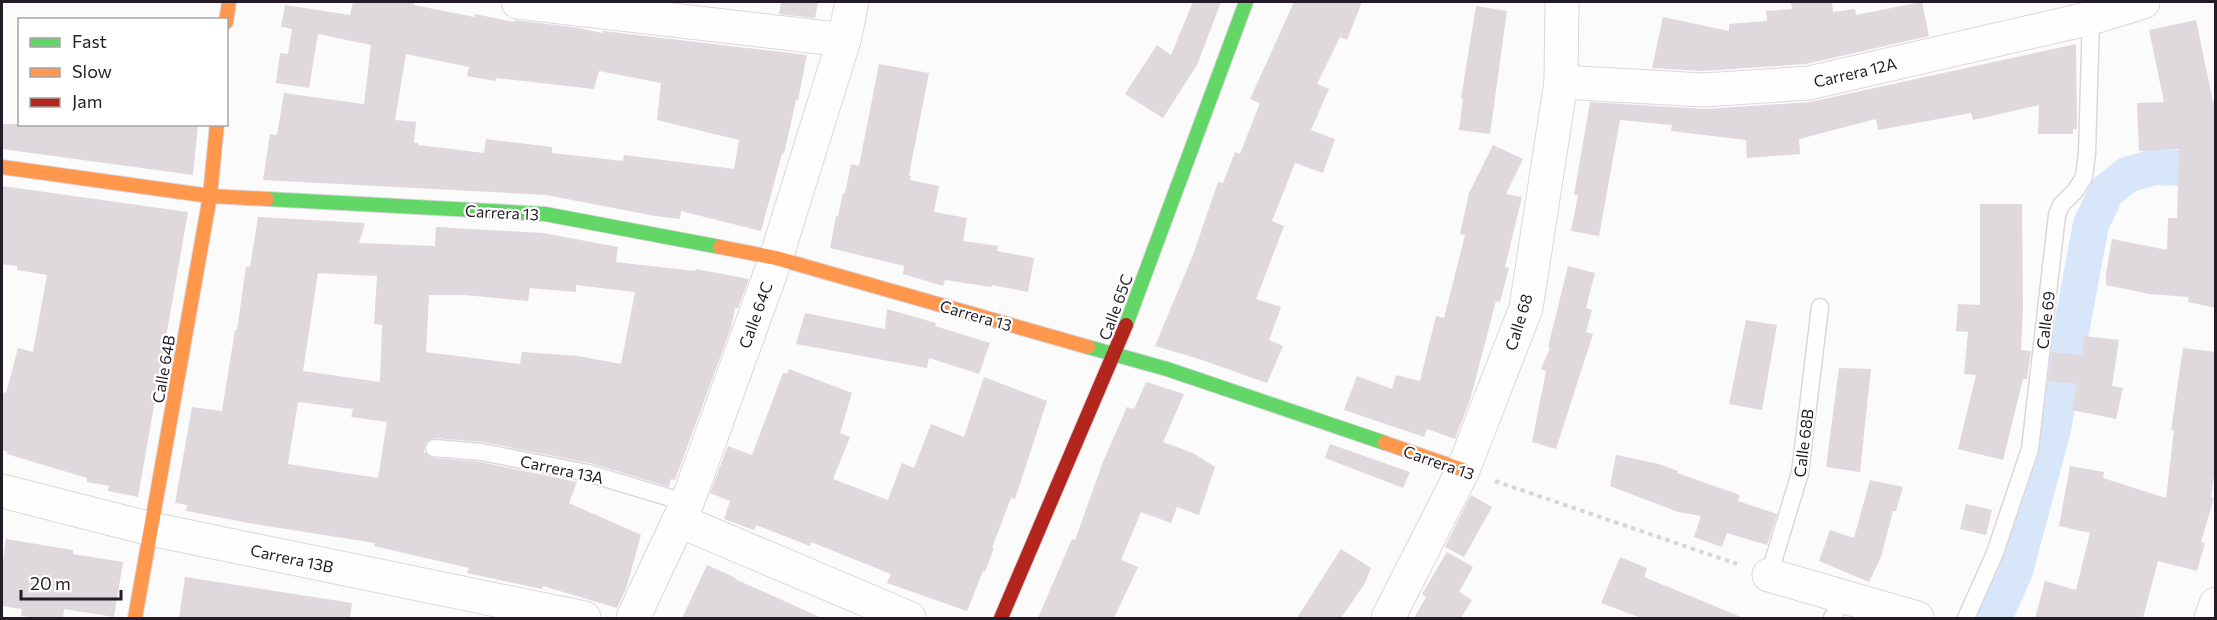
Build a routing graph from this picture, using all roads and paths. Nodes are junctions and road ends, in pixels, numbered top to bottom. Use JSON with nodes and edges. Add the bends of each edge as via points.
{"nodes":[{"id":1,"x":228,"y":2,"type":"edge"},
{"id":2,"x":518,"y":2,"type":"edge"},
{"id":3,"x":852,"y":2,"type":"edge"},
{"id":4,"x":1246,"y":2,"type":"edge"},
{"id":5,"x":1562,"y":2,"type":"edge"},
{"id":6,"x":2143,"y":2,"type":"edge"},
{"id":7,"x":226,"y":18,"type":"edge"},
{"id":8,"x":2091,"y":18,"type":"junction"},
{"id":9,"x":844,"y":40,"type":"junction"},
{"id":10,"x":1561,"y":82,"type":"junction"},
{"id":11,"x":217,"y":126,"type":"edge"},
{"id":12,"x":2,"y":167,"type":"edge"},
{"id":13,"x":210,"y":196,"type":"junction"},
{"id":14,"x":776,"y":258,"type":"junction"},
{"id":15,"x":1820,"y":307,"type":"dead end"},
{"id":16,"x":1115,"y":354,"type":"junction"},
{"id":17,"x":434,"y":448,"type":"dead end"},
{"id":18,"x":1464,"y":471,"type":"junction"},
{"id":19,"x":2,"y":491,"type":"edge"},
{"id":20,"x":684,"y":512,"type":"junction"},
{"id":21,"x":152,"y":529,"type":"junction"},
{"id":22,"x":1769,"y":575,"type":"junction"},
{"id":23,"x":2216,"y":604,"type":"edge"},
{"id":24,"x":1837,"y":607,"type":"edge"},
{"id":25,"x":135,"y":618,"type":"edge"},
{"id":26,"x":584,"y":618,"type":"edge"},
{"id":27,"x":633,"y":618,"type":"edge"},
{"id":28,"x":909,"y":618,"type":"edge"},
{"id":29,"x":1001,"y":618,"type":"edge"},
{"id":30,"x":1388,"y":618,"type":"edge"},
{"id":31,"x":1917,"y":618,"type":"edge"},
{"id":32,"x":1966,"y":618,"type":"edge"},
{"id":33,"x":2211,"y":618,"type":"edge"}],
"edges":[{"from":1,"to":7,"type":"street"},
{"from":2,"to":9,"type":"street"},
{"from":3,"to":9,"type":"street","name":"Calle 64C"},
{"from":4,"to":16,"type":"street","name":"Calle 65C"},
{"from":5,"to":10,"type":"street","name":"Calle 68"},
{"from":6,"to":8,"type":"street","name":"Carrera 12A"},
{"from":8,"to":10,"type":"street","name":"Carrera 12A","via":[[1809,83],[1704,90]]},
{"from":8,"to":32,"type":"lane","name":"Calle 69","via":[[2084,177],[2057,215],[2030,449],[1995,553]]},
{"from":9,"to":14,"type":"street","name":"Calle 64C"},
{"from":10,"to":18,"type":"street","name":"Calle 68","via":[[1526,308]]},
{"from":11,"to":13,"type":"street","name":"Calle 64B"},
{"from":12,"to":13,"type":"street","name":"Carrera 13"},
{"from":13,"to":14,"type":"street","name":"Carrera 13","via":[[545,214]]},
{"from":13,"to":21,"type":"street","name":"Calle 64B"},
{"from":14,"to":16,"type":"street","name":"Carrera 13"},
{"from":14,"to":20,"type":"street","name":"Calle 64C"},
{"from":15,"to":22,"type":"lane","name":"Calle 68B","via":[[1800,473]]},
{"from":16,"to":18,"type":"street","name":"Carrera 13"},
{"from":16,"to":29,"type":"street","name":"Calle 65C"},
{"from":17,"to":20,"type":"lane","name":"Carrera 13A","via":[[481,452],[588,473]]},
{"from":18,"to":22,"type":"path","name":"Carrera 13"},
{"from":18,"to":30,"type":"street","name":"Calle 68"},
{"from":19,"to":21,"type":"street","name":"Carrera 13B"},
{"from":20,"to":27,"type":"street","name":"Calle 64C"},
{"from":20,"to":28,"type":"street","name":"Carrera 13A"},
{"from":21,"to":25,"type":"street","name":"Calle 64B"},
{"from":21,"to":26,"type":"street","name":"Carrera 13B"},
{"from":22,"to":24,"type":"street"},
{"from":23,"to":33,"type":"street"},
{"from":24,"to":31,"type":"street"}]}
